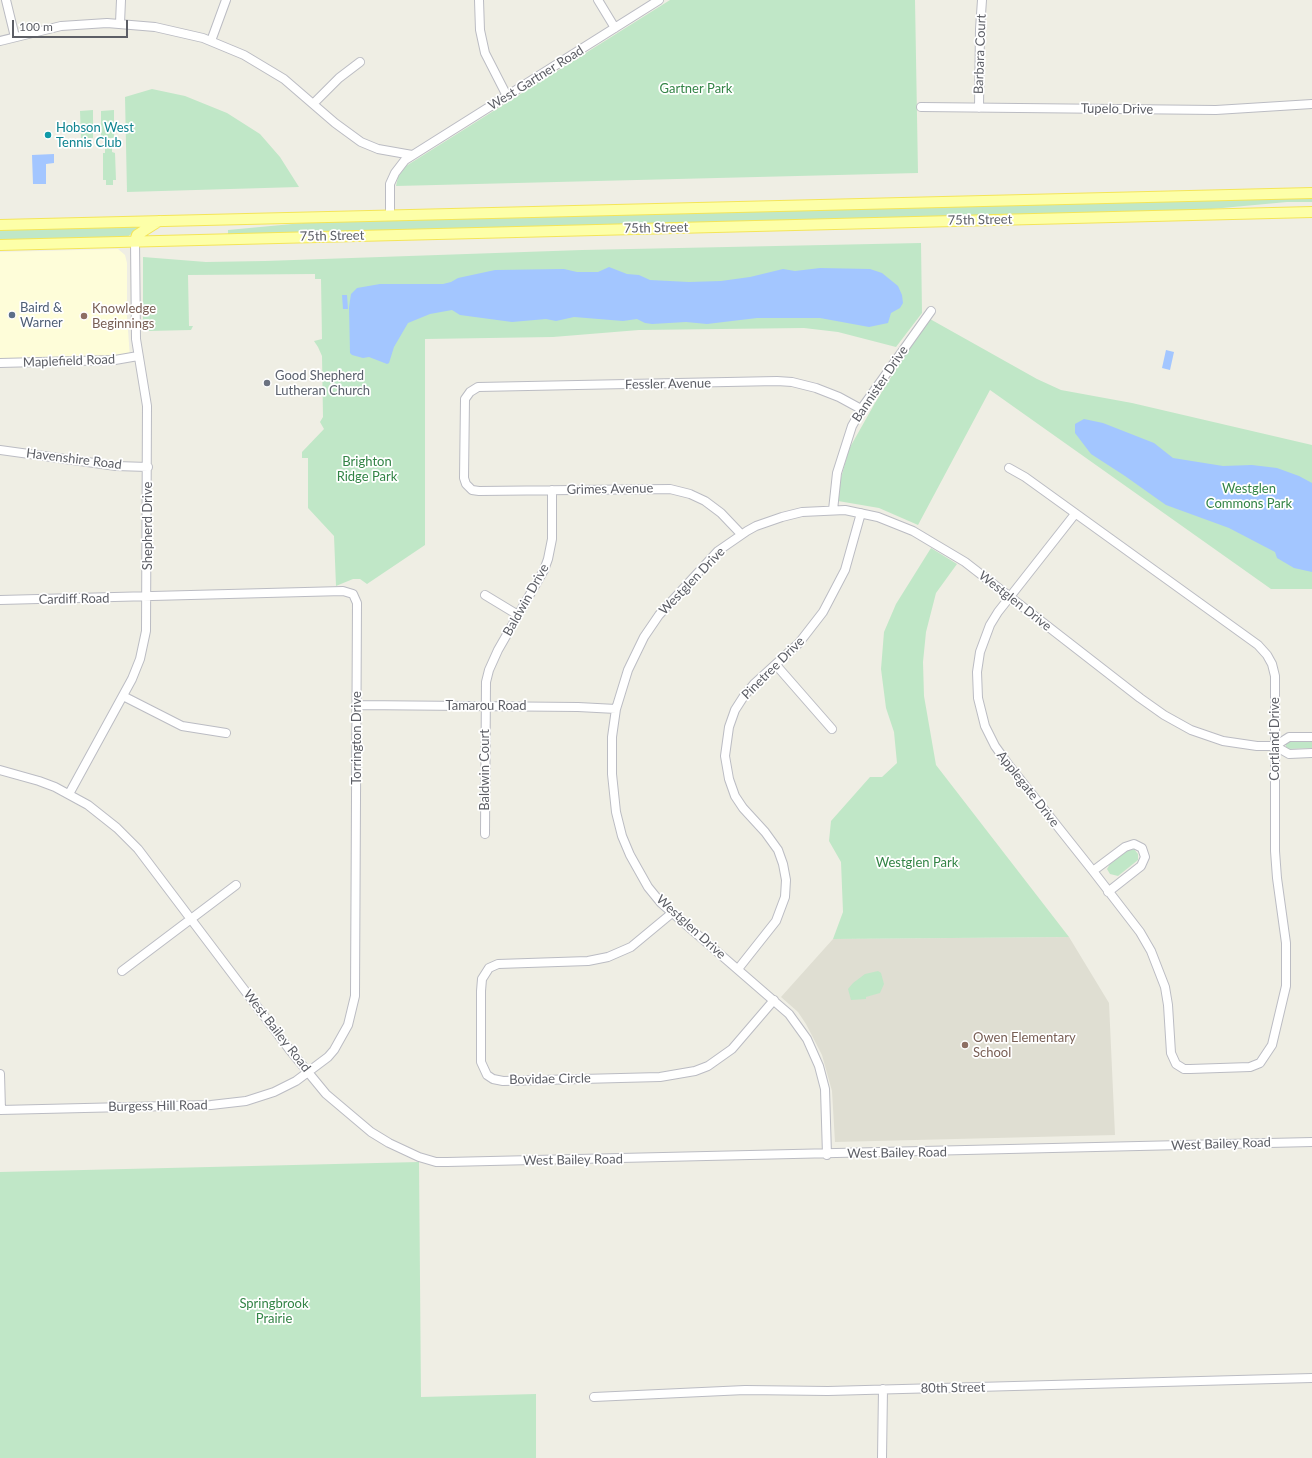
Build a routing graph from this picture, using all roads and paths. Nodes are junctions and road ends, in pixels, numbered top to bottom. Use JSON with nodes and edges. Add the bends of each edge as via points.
{"nodes":[{"id":1,"x":6,"y":0,"type":"edge"},
{"id":2,"x":121,"y":0,"type":"edge"},
{"id":3,"x":226,"y":0,"type":"edge"},
{"id":4,"x":479,"y":0,"type":"edge"},
{"id":5,"x":598,"y":0,"type":"edge"},
{"id":6,"x":659,"y":0,"type":"edge"},
{"id":7,"x":982,"y":0,"type":"edge"},
{"id":8,"x":120,"y":23,"type":"junction"},
{"id":9,"x":615,"y":28,"type":"junction"},
{"id":10,"x":15,"y":37,"type":"junction"},
{"id":11,"x":0,"y":41,"type":"edge"},
{"id":12,"x":210,"y":41,"type":"junction"},
{"id":13,"x":360,"y":62,"type":"dead end"},
{"id":14,"x":507,"y":96,"type":"junction"},
{"id":15,"x":314,"y":104,"type":"junction"},
{"id":16,"x":1312,"y":104,"type":"edge"},
{"id":17,"x":921,"y":107,"type":"dead end"},
{"id":18,"x":979,"y":108,"type":"junction"},
{"id":19,"x":412,"y":155,"type":"junction"},
{"id":20,"x":1312,"y":193,"type":"edge"},
{"id":21,"x":1312,"y":212,"type":"edge"},
{"id":22,"x":390,"y":215,"type":"junction"},
{"id":23,"x":159,"y":221,"type":"junction"},
{"id":24,"x":0,"y":226,"type":"edge"},
{"id":25,"x":135,"y":241,"type":"junction"},
{"id":26,"x":0,"y":245,"type":"edge"},
{"id":27,"x":931,"y":311,"type":"dead end"},
{"id":28,"x":138,"y":356,"type":"junction"},
{"id":29,"x":0,"y":363,"type":"edge"},
{"id":30,"x":861,"y":409,"type":"junction"},
{"id":31,"x":0,"y":450,"type":"edge"},
{"id":32,"x":148,"y":467,"type":"junction"},
{"id":33,"x":1010,"y":468,"type":"dead end"},
{"id":34,"x":466,"y":484,"type":"joint"},
{"id":35,"x":552,"y":490,"type":"junction"},
{"id":36,"x":833,"y":510,"type":"junction"},
{"id":37,"x":861,"y":513,"type":"junction"},
{"id":38,"x":1075,"y":514,"type":"junction"},
{"id":39,"x":741,"y":534,"type":"junction"},
{"id":40,"x":486,"y":595,"type":"dead end"},
{"id":41,"x":1010,"y":596,"type":"junction"},
{"id":42,"x":148,"y":597,"type":"junction"},
{"id":43,"x":0,"y":600,"type":"edge"},
{"id":44,"x":518,"y":615,"type":"junction"},
{"id":45,"x":776,"y":665,"type":"junction"},
{"id":46,"x":123,"y":696,"type":"junction"},
{"id":47,"x":357,"y":705,"type":"junction"},
{"id":48,"x":485,"y":706,"type":"junction"},
{"id":49,"x":616,"y":710,"type":"junction"},
{"id":50,"x":832,"y":729,"type":"dead end"},
{"id":51,"x":226,"y":733,"type":"dead end"},
{"id":52,"x":1312,"y":737,"type":"edge"},
{"id":53,"x":1275,"y":746,"type":"junction"},
{"id":54,"x":1312,"y":754,"type":"edge"},
{"id":55,"x":0,"y":770,"type":"edge"},
{"id":56,"x":69,"y":794,"type":"junction"},
{"id":57,"x":485,"y":834,"type":"dead end"},
{"id":58,"x":1093,"y":871,"type":"junction"},
{"id":59,"x":236,"y":885,"type":"dead end"},
{"id":60,"x":1108,"y":892,"type":"junction"},
{"id":61,"x":672,"y":913,"type":"junction"},
{"id":62,"x":191,"y":919,"type":"junction"},
{"id":63,"x":738,"y":969,"type":"junction"},
{"id":64,"x":122,"y":971,"type":"dead end"},
{"id":65,"x":774,"y":1000,"type":"junction"},
{"id":66,"x":1176,"y":1064,"type":"joint"},
{"id":67,"x":309,"y":1073,"type":"junction"},
{"id":68,"x":0,"y":1074,"type":"edge"},
{"id":69,"x":0,"y":1110,"type":"edge"},
{"id":70,"x":1312,"y":1142,"type":"edge"},
{"id":71,"x":827,"y":1155,"type":"junction"},
{"id":72,"x":1312,"y":1378,"type":"edge"},
{"id":73,"x":883,"y":1389,"type":"junction"},
{"id":74,"x":594,"y":1396,"type":"dead end"},
{"id":75,"x":882,"y":1458,"type":"edge"}],
"edges":[{"from":1,"to":10,"type":"street"},
{"from":2,"to":8,"type":"street"},
{"from":3,"to":12,"type":"street"},
{"from":4,"to":14,"type":"street","via":[[480,30],[485,53]]},
{"from":5,"to":9,"type":"street"},
{"from":6,"to":9,"type":"street","name":"West Gartner Road"},
{"from":7,"to":18,"type":"street","name":"Barbara Court"},
{"from":8,"to":10,"type":"street","via":[[61,26]]},
{"from":8,"to":12,"type":"street","via":[[167,29]]},
{"from":9,"to":14,"type":"street","name":"West Gartner Road"},
{"from":10,"to":11,"type":"street"},
{"from":12,"to":15,"type":"street","via":[[244,55],[284,79]]},
{"from":13,"to":15,"type":"street","via":[[339,78]]},
{"from":14,"to":19,"type":"street","name":"West Gartner Road"},
{"from":15,"to":19,"type":"street","via":[[361,142],[378,149]]},
{"from":16,"to":18,"type":"street","name":"Tupelo Drive","via":[[1216,110]]},
{"from":17,"to":18,"type":"street","name":"Tupelo Drive"},
{"from":19,"to":22,"type":"street","name":"West Gartner Road","via":[[392,178]]},
{"from":20,"to":22,"type":"main road","name":"75th Street"},
{"from":21,"to":25,"type":"main road","name":"75th Street"},
{"from":22,"to":23,"type":"main road","name":"75th Street"},
{"from":23,"to":24,"type":"main road","name":"75th Street"},
{"from":23,"to":25,"type":"main road","via":[[138,235]]},
{"from":25,"to":26,"type":"main road","name":"75th Street"},
{"from":25,"to":28,"type":"street","name":"Shepherd Drive"},
{"from":27,"to":30,"type":"street","name":"Bannister Drive"},
{"from":28,"to":29,"type":"street","name":"Maplefield Road","via":[[115,360]]},
{"from":28,"to":32,"type":"street","name":"Shepherd Drive","via":[[147,406]]},
{"from":30,"to":34,"type":"street","name":"Fessler Avenue","via":[[816,388],[777,381],[478,387],[470,392],[464,404],[463,473]]},
{"from":30,"to":36,"type":"street","name":"Bannister Drive","via":[[841,457]]},
{"from":31,"to":32,"type":"street","name":"Havenshire Road","via":[[110,465]]},
{"from":32,"to":42,"type":"street","name":"Shepherd Drive"},
{"from":33,"to":38,"type":"street","name":"Cortland Drive"},
{"from":34,"to":35,"type":"street","name":"Grimes Avenue","via":[[472,490],[480,491]]},
{"from":35,"to":39,"type":"street","name":"Grimes Avenue","via":[[656,488],[680,491],[705,501],[721,512]]},
{"from":35,"to":44,"type":"street","name":"Baldwin Drive","via":[[552,539],[548,559]]},
{"from":36,"to":37,"type":"street","name":"Westglen Drive"},
{"from":36,"to":39,"type":"street","name":"Westglen Drive","via":[[808,511],[782,517]]},
{"from":37,"to":41,"type":"street","name":"Westglen Drive","via":[[892,521],[932,541]]},
{"from":37,"to":45,"type":"street","name":"Pinetree Drive","via":[[851,552],[835,593],[812,628]]},
{"from":38,"to":41,"type":"street","name":"Applegate Drive"},
{"from":38,"to":53,"type":"street","name":"Cortland Drive","via":[[1258,645],[1267,655],[1275,676]]},
{"from":39,"to":49,"type":"street","name":"Westglen Drive","via":[[718,551],[659,615],[634,655]]},
{"from":40,"to":44,"type":"street"},
{"from":41,"to":53,"type":"street","name":"Westglen Drive","via":[[1164,715],[1191,730],[1223,741]]},
{"from":41,"to":58,"type":"street","name":"Applegate Drive","via":[[990,625],[980,652],[977,688],[983,718],[990,737],[1008,764]]},
{"from":42,"to":43,"type":"street","name":"Cardiff Road"},
{"from":42,"to":46,"type":"street","name":"Shepherd Drive","via":[[144,644]]},
{"from":42,"to":47,"type":"street","name":"Torrington Drive","via":[[350,592],[355,596],[357,603]]},
{"from":44,"to":48,"type":"street","name":"Baldwin Drive","via":[[489,670]]},
{"from":45,"to":50,"type":"street"},
{"from":45,"to":63,"type":"street","name":"Pinetree Drive","via":[[754,684],[738,705],[729,726],[726,743],[726,768],[735,796],[778,850],[786,880],[785,897],[776,921]]},
{"from":46,"to":51,"type":"street","via":[[182,726]]},
{"from":46,"to":56,"type":"street","name":"Shepherd Drive"},
{"from":47,"to":48,"type":"street","name":"Tamarou Road"},
{"from":47,"to":67,"type":"street","name":"Torrington Drive","via":[[355,996],[351,1018],[343,1036],[328,1057]]},
{"from":48,"to":49,"type":"street","name":"Tamarou Road","via":[[578,706]]},
{"from":48,"to":57,"type":"street","name":"Baldwin Court"},
{"from":49,"to":61,"type":"street","name":"Westglen Drive","via":[[612,737],[612,774],[618,825],[638,872],[661,903]]},
{"from":52,"to":53,"type":"street","name":"Westglen Drive","via":[[1289,737]]},
{"from":53,"to":54,"type":"street","name":"Westglen Drive","via":[[1289,754]]},
{"from":53,"to":66,"type":"street","name":"Cortland Drive","via":[[1275,851],[1287,965],[1286,986],[1272,1045],[1263,1059],[1246,1068],[1184,1069]]},
{"from":55,"to":56,"type":"street","name":"West Bailey Road","via":[[39,780]]},
{"from":56,"to":62,"type":"street","name":"West Bailey Road","via":[[124,834]]},
{"from":58,"to":60,"type":"street","name":"Applegate Drive"},
{"from":58,"to":60,"type":"street","via":[[1125,847],[1134,844],[1142,848],[1145,857],[1141,866]]},
{"from":59,"to":62,"type":"street"},
{"from":60,"to":66,"type":"street","name":"Applegate Drive","via":[[1140,932],[1155,960],[1165,987],[1171,1053]]},
{"from":61,"to":63,"type":"street","name":"Westglen Drive"},
{"from":61,"to":65,"type":"street","name":"Bovidae Circle","via":[[631,947],[608,957],[588,961],[498,964],[489,968],[482,979],[481,991],[481,1062],[487,1075],[503,1081],[660,1077],[695,1071],[708,1066],[732,1049]]},
{"from":62,"to":64,"type":"street"},
{"from":62,"to":67,"type":"street","name":"West Bailey Road"},
{"from":63,"to":65,"type":"street","name":"Westglen Drive"},
{"from":65,"to":71,"type":"street","name":"Westglen Drive","via":[[796,1022],[807,1039],[818,1066],[826,1098]]},
{"from":67,"to":69,"type":"street","name":"Burgess Hill Road","via":[[274,1092],[229,1104]]},
{"from":67,"to":71,"type":"street","name":"West Bailey Road","via":[[340,1107],[371,1132],[403,1150],[436,1162]]},
{"from":68,"to":69,"type":"street"},
{"from":70,"to":71,"type":"street","name":"West Bailey Road"},
{"from":72,"to":73,"type":"street","name":"80th Street"},
{"from":73,"to":74,"type":"street","name":"80th Street","via":[[745,1390]]},
{"from":73,"to":75,"type":"street"}]}
